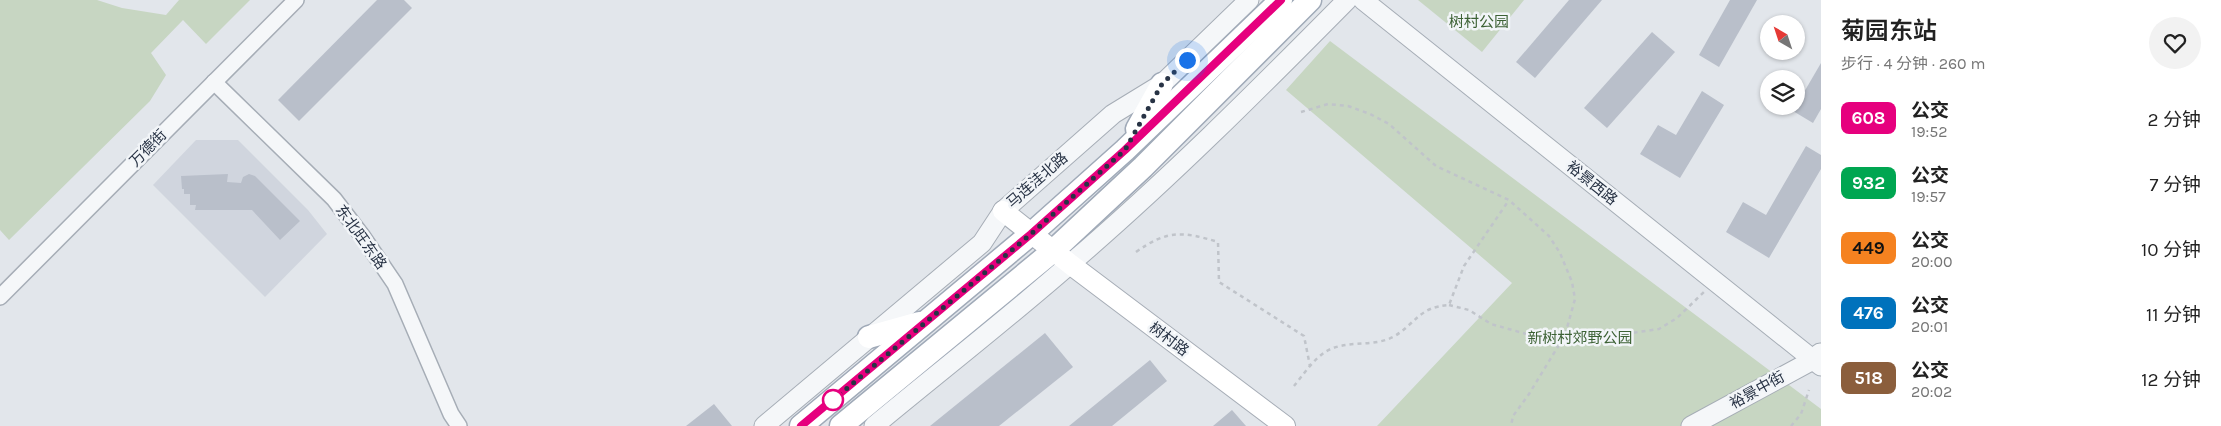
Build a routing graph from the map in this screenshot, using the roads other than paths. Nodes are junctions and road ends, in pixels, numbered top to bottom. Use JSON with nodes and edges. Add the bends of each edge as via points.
{"nodes":[{"id":1,"x":296,"y":0,"type":"edge"},
{"id":2,"x":1249,"y":0,"type":"edge"},
{"id":3,"x":1281,"y":0,"type":"edge"},
{"id":4,"x":1310,"y":0,"type":"edge"},
{"id":5,"x":1347,"y":0,"type":"edge"},
{"id":6,"x":1363,"y":0,"type":"edge"},
{"id":7,"x":214,"y":82,"type":"junction"},
{"id":8,"x":1162,"y":84,"type":"junction"},
{"id":9,"x":1125,"y":150,"type":"junction"},
{"id":10,"x":1003,"y":211,"type":"junction"},
{"id":11,"x":1031,"y":234,"type":"junction"},
{"id":12,"x":1061,"y":258,"type":"junction"},
{"id":13,"x":0,"y":297,"type":"edge"},
{"id":14,"x":927,"y":321,"type":"junction"},
{"id":15,"x":869,"y":337,"type":"junction"},
{"id":16,"x":1818,"y":359,"type":"edge"},
{"id":17,"x":459,"y":426,"type":"edge"},
{"id":18,"x":764,"y":426,"type":"edge"},
{"id":19,"x":801,"y":426,"type":"edge"},
{"id":20,"x":841,"y":426,"type":"edge"},
{"id":21,"x":874,"y":426,"type":"edge"},
{"id":22,"x":1285,"y":426,"type":"edge"},
{"id":23,"x":1691,"y":426,"type":"edge"}],
"edges":[{"from":1,"to":7,"type":"street","name":"万德街"},
{"from":2,"to":8,"type":"street","name":"马连洼北路"},
{"from":3,"to":9,"type":"main road"},
{"from":4,"to":12,"type":"main road","via":[[1143,167]]},
{"from":5,"to":12,"type":"street","via":[[1163,181]]},
{"from":6,"to":16,"type":"street","name":"裕景西路","via":[[1714,281]]},
{"from":7,"to":13,"type":"street","name":"万德街"},
{"from":7,"to":17,"type":"street","name":"东北旺东路","via":[[334,199],[363,237],[395,284]]},
{"from":8,"to":9,"type":"main road"},
{"from":8,"to":10,"type":"street","name":"马连洼北路","via":[[1113,114]]},
{"from":9,"to":11,"type":"main road"},
{"from":10,"to":11,"type":"main road","name":"树村路"},
{"from":10,"to":15,"type":"street","name":"马连洼北路","via":[[982,243]]},
{"from":11,"to":12,"type":"main road","name":"树村路"},
{"from":11,"to":14,"type":"main road"},
{"from":12,"to":20,"type":"main road"},
{"from":12,"to":21,"type":"street"},
{"from":12,"to":22,"type":"main road","name":"树村路"},
{"from":14,"to":15,"type":"main road"},
{"from":14,"to":19,"type":"main road"},
{"from":15,"to":18,"type":"street","name":"马连洼北路"},
{"from":16,"to":23,"type":"street","name":"裕景中街"}]}
